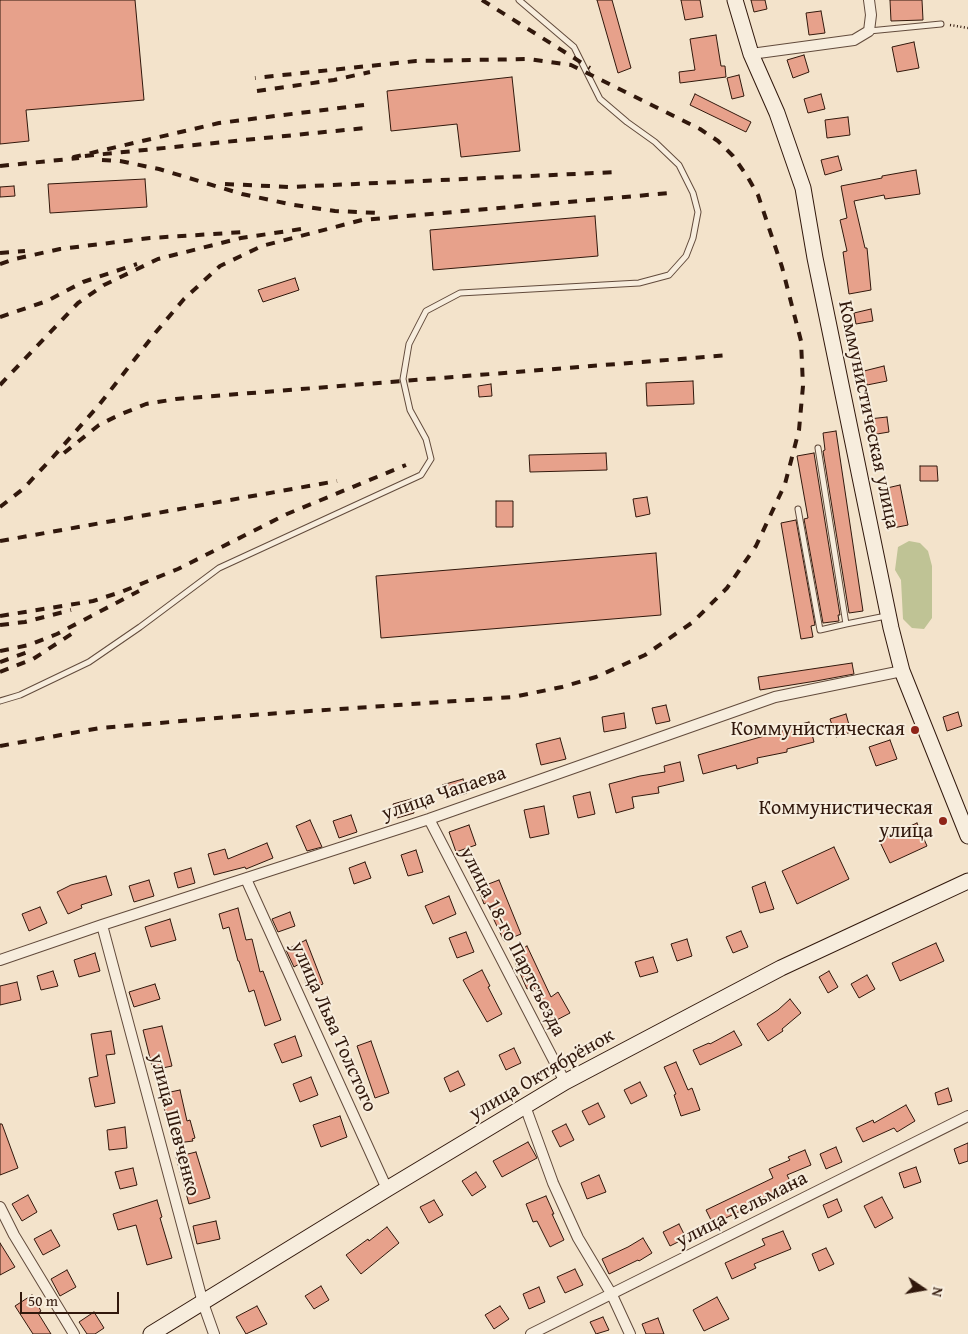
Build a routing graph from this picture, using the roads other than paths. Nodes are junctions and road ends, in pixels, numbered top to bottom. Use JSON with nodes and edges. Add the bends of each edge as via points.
{"nodes":[{"id":1,"x":519,"y":0,"type":"edge"},
{"id":2,"x":735,"y":0,"type":"edge"},
{"id":3,"x":868,"y":0,"type":"edge"},
{"id":4,"x":941,"y":24,"type":"road end"},
{"id":5,"x":869,"y":31,"type":"junction"},
{"id":6,"x":751,"y":54,"type":"junction"},
{"id":7,"x":818,"y":448,"type":"dead end"},
{"id":8,"x":798,"y":509,"type":"dead end"},
{"id":9,"x":889,"y":615,"type":"junction"},
{"id":10,"x":846,"y":624,"type":"junction"},
{"id":11,"x":902,"y":671,"type":"junction"},
{"id":12,"x":0,"y":701,"type":"edge"},
{"id":13,"x":429,"y":818,"type":"junction"},
{"id":14,"x":968,"y":836,"type":"edge"},
{"id":15,"x":246,"y":879,"type":"junction"},
{"id":16,"x":968,"y":881,"type":"edge"},
{"id":17,"x":102,"y":925,"type":"junction"},
{"id":18,"x":0,"y":960,"type":"edge"},
{"id":19,"x":564,"y":1082,"type":"junction"},
{"id":20,"x":525,"y":1106,"type":"junction"},
{"id":21,"x":968,"y":1116,"type":"edge"},
{"id":22,"x":387,"y":1189,"type":"junction"},
{"id":23,"x":0,"y":1207,"type":"edge"},
{"id":24,"x":612,"y":1295,"type":"junction"},
{"id":25,"x":202,"y":1303,"type":"junction"},
{"id":26,"x":74,"y":1334,"type":"edge"},
{"id":27,"x":151,"y":1334,"type":"edge"},
{"id":28,"x":214,"y":1334,"type":"edge"},
{"id":29,"x":532,"y":1334,"type":"edge"},
{"id":30,"x":630,"y":1334,"type":"edge"}],
"edges":[{"from":1,"to":12,"type":"lane","via":[[574,47],[600,98],[678,164],[693,193],[698,212],[686,256],[669,275],[639,283],[460,293],[426,311],[409,344],[404,379],[410,410],[426,439],[431,458],[421,475],[219,568],[89,662],[20,695]]},
{"from":2,"to":6,"type":"street","name":"Коммунистическая улица"},
{"from":3,"to":5,"type":"street","via":[[871,15]]},
{"from":4,"to":5,"type":"lane"},
{"from":5,"to":6,"type":"street","via":[[854,40]]},
{"from":6,"to":9,"type":"street","name":"Коммунистическая улица","via":[[777,113],[803,188]]},
{"from":7,"to":10,"type":"lane"},
{"from":8,"to":10,"type":"lane","via":[[820,630]]},
{"from":9,"to":10,"type":"lane"},
{"from":9,"to":11,"type":"street","name":"Коммунистическая улица"},
{"from":11,"to":13,"type":"street","name":"улица Чапаева","via":[[775,697]]},
{"from":11,"to":14,"type":"street","name":"Коммунистическая улица"},
{"from":13,"to":15,"type":"street","name":"улица Чапаева"},
{"from":13,"to":19,"type":"street","name":"улица 18-го Партсъезда"},
{"from":15,"to":17,"type":"street","name":"улица Чапаева"},
{"from":15,"to":22,"type":"street","name":"улица Льва Толстого"},
{"from":16,"to":19,"type":"street","name":"улица Октябрёнок","via":[[781,968]]},
{"from":17,"to":18,"type":"street","name":"улица Чапаева"},
{"from":17,"to":25,"type":"street","name":"улица Шевченко"},
{"from":19,"to":20,"type":"street","name":"улица Октябрёнок"},
{"from":20,"to":22,"type":"street","name":"улица Октябрёнок"},
{"from":20,"to":24,"type":"street","via":[[553,1183],[578,1238]]},
{"from":21,"to":24,"type":"street","name":"улица Тельмана"},
{"from":22,"to":25,"type":"street","name":"улица Октябрёнок"},
{"from":23,"to":26,"type":"street"},
{"from":24,"to":29,"type":"street","name":"улица Тельмана"},
{"from":24,"to":30,"type":"street"},
{"from":25,"to":27,"type":"street","name":"улица Октябрёнок"},
{"from":25,"to":28,"type":"street","name":"улица Шевченко"}]}
